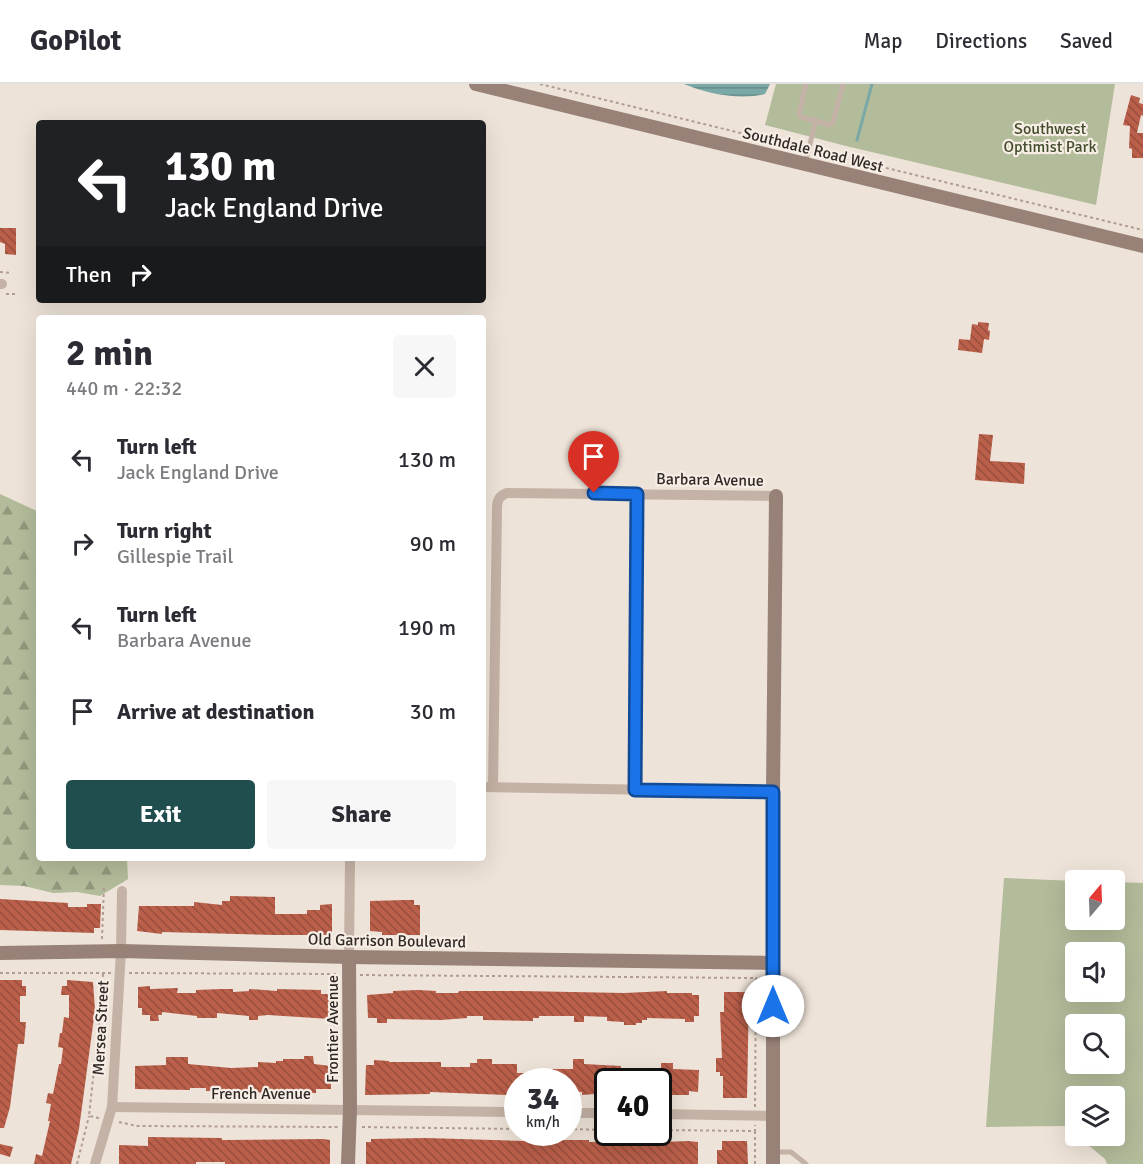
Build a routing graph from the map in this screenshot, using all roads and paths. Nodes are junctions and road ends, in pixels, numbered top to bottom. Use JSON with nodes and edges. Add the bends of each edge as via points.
{"nodes":[{"id":1,"x":476,"y":84,"type":"edge"},
{"id":2,"x":540,"y":84,"type":"edge"},
{"id":3,"x":806,"y":84,"type":"edge"},
{"id":4,"x":843,"y":84,"type":"edge"},
{"id":5,"x":816,"y":120,"type":"junction"},
{"id":6,"x":809,"y":149,"type":"junction"},
{"id":7,"x":804,"y":165,"type":"junction"},
{"id":8,"x":1143,"y":230,"type":"edge"},
{"id":9,"x":1143,"y":246,"type":"edge"},
{"id":10,"x":0,"y":272,"type":"edge"},
{"id":11,"x":12,"y":273,"type":"dead end"},
{"id":12,"x":1,"y":287,"type":"edge"},
{"id":13,"x":16,"y":294,"type":"dead end"},
{"id":14,"x":637,"y":494,"type":"junction"},
{"id":15,"x":776,"y":495,"type":"joint"},
{"id":16,"x":488,"y":787,"type":"edge"},
{"id":17,"x":635,"y":790,"type":"junction"},
{"id":18,"x":773,"y":792,"type":"junction"},
{"id":19,"x":350,"y":861,"type":"edge"},
{"id":20,"x":104,"y":885,"type":"dead end"},
{"id":21,"x":122,"y":891,"type":"dead end"},
{"id":22,"x":102,"y":946,"type":"dead end"},
{"id":23,"x":121,"y":951,"type":"junction"},
{"id":24,"x":0,"y":953,"type":"edge"},
{"id":25,"x":349,"y":957,"type":"junction"},
{"id":26,"x":773,"y":963,"type":"junction"},
{"id":27,"x":0,"y":973,"type":"edge"},
{"id":28,"x":114,"y":973,"type":"dead end"},
{"id":29,"x":124,"y":973,"type":"dead end"},
{"id":30,"x":336,"y":974,"type":"dead end"},
{"id":31,"x":360,"y":975,"type":"dead end"},
{"id":32,"x":112,"y":1107,"type":"junction"},
{"id":33,"x":350,"y":1109,"type":"junction"},
{"id":34,"x":755,"y":1110,"type":"dead end"},
{"id":35,"x":504,"y":1112,"type":"edge"},
{"id":36,"x":672,"y":1114,"type":"edge"},
{"id":37,"x":89,"y":1116,"type":"dead end"},
{"id":38,"x":774,"y":1116,"type":"junction"},
{"id":39,"x":755,"y":1120,"type":"dead end"},
{"id":40,"x":672,"y":1130,"type":"edge"},
{"id":41,"x":755,"y":1131,"type":"junction"},
{"id":42,"x":773,"y":1158,"type":"edge"},
{"id":43,"x":77,"y":1164,"type":"edge"},
{"id":44,"x":95,"y":1164,"type":"edge"},
{"id":45,"x":348,"y":1164,"type":"edge"},
{"id":46,"x":755,"y":1164,"type":"edge"},
{"id":47,"x":806,"y":1164,"type":"edge"}],
"edges":[{"from":1,"to":7,"type":"street","name":"Southdale Road West"},
{"from":2,"to":6,"type":"path"},
{"from":3,"to":5,"type":"lane","via":[[799,114]]},
{"from":4,"to":5,"type":"lane","via":[[833,123]]},
{"from":5,"to":6,"type":"lane"},
{"from":6,"to":7,"type":"lane"},
{"from":6,"to":8,"type":"path"},
{"from":7,"to":9,"type":"street","name":"Southdale Road West"},
{"from":10,"to":11,"type":"path"},
{"from":12,"to":13,"type":"path"},
{"from":14,"to":15,"type":"street","name":"Barbara Avenue"},
{"from":14,"to":16,"type":"street","name":"Barbara Avenue","via":[[507,493],[497,501]]},
{"from":14,"to":17,"type":"street"},
{"from":15,"to":18,"type":"street"},
{"from":16,"to":17,"type":"street"},
{"from":17,"to":18,"type":"street"},
{"from":18,"to":26,"type":"street"},
{"from":19,"to":25,"type":"street","name":"Frontier Avenue"},
{"from":20,"to":22,"type":"path"},
{"from":21,"to":23,"type":"street","name":"Mersea Street"},
{"from":23,"to":24,"type":"street","name":"Old Garrison Boulevard"},
{"from":23,"to":25,"type":"street","name":"Old Garrison Boulevard"},
{"from":23,"to":32,"type":"street","name":"Mersea Street"},
{"from":25,"to":26,"type":"street","name":"Old Garrison Boulevard"},
{"from":25,"to":33,"type":"street","name":"Frontier Avenue"},
{"from":26,"to":38,"type":"street"},
{"from":27,"to":28,"type":"path"},
{"from":29,"to":30,"type":"path"},
{"from":31,"to":34,"type":"path","via":[[756,978]]},
{"from":32,"to":33,"type":"street","name":"French Avenue"},
{"from":32,"to":44,"type":"street","name":"Mersea Street"},
{"from":33,"to":35,"type":"street","name":"French Avenue"},
{"from":33,"to":45,"type":"street","name":"Frontier Avenue"},
{"from":36,"to":38,"type":"street"},
{"from":37,"to":43,"type":"path"},
{"from":38,"to":42,"type":"street"},
{"from":39,"to":41,"type":"path"},
{"from":40,"to":41,"type":"path"},
{"from":41,"to":46,"type":"path"},
{"from":42,"to":47,"type":"lane","via":[[791,1152]]}]}
